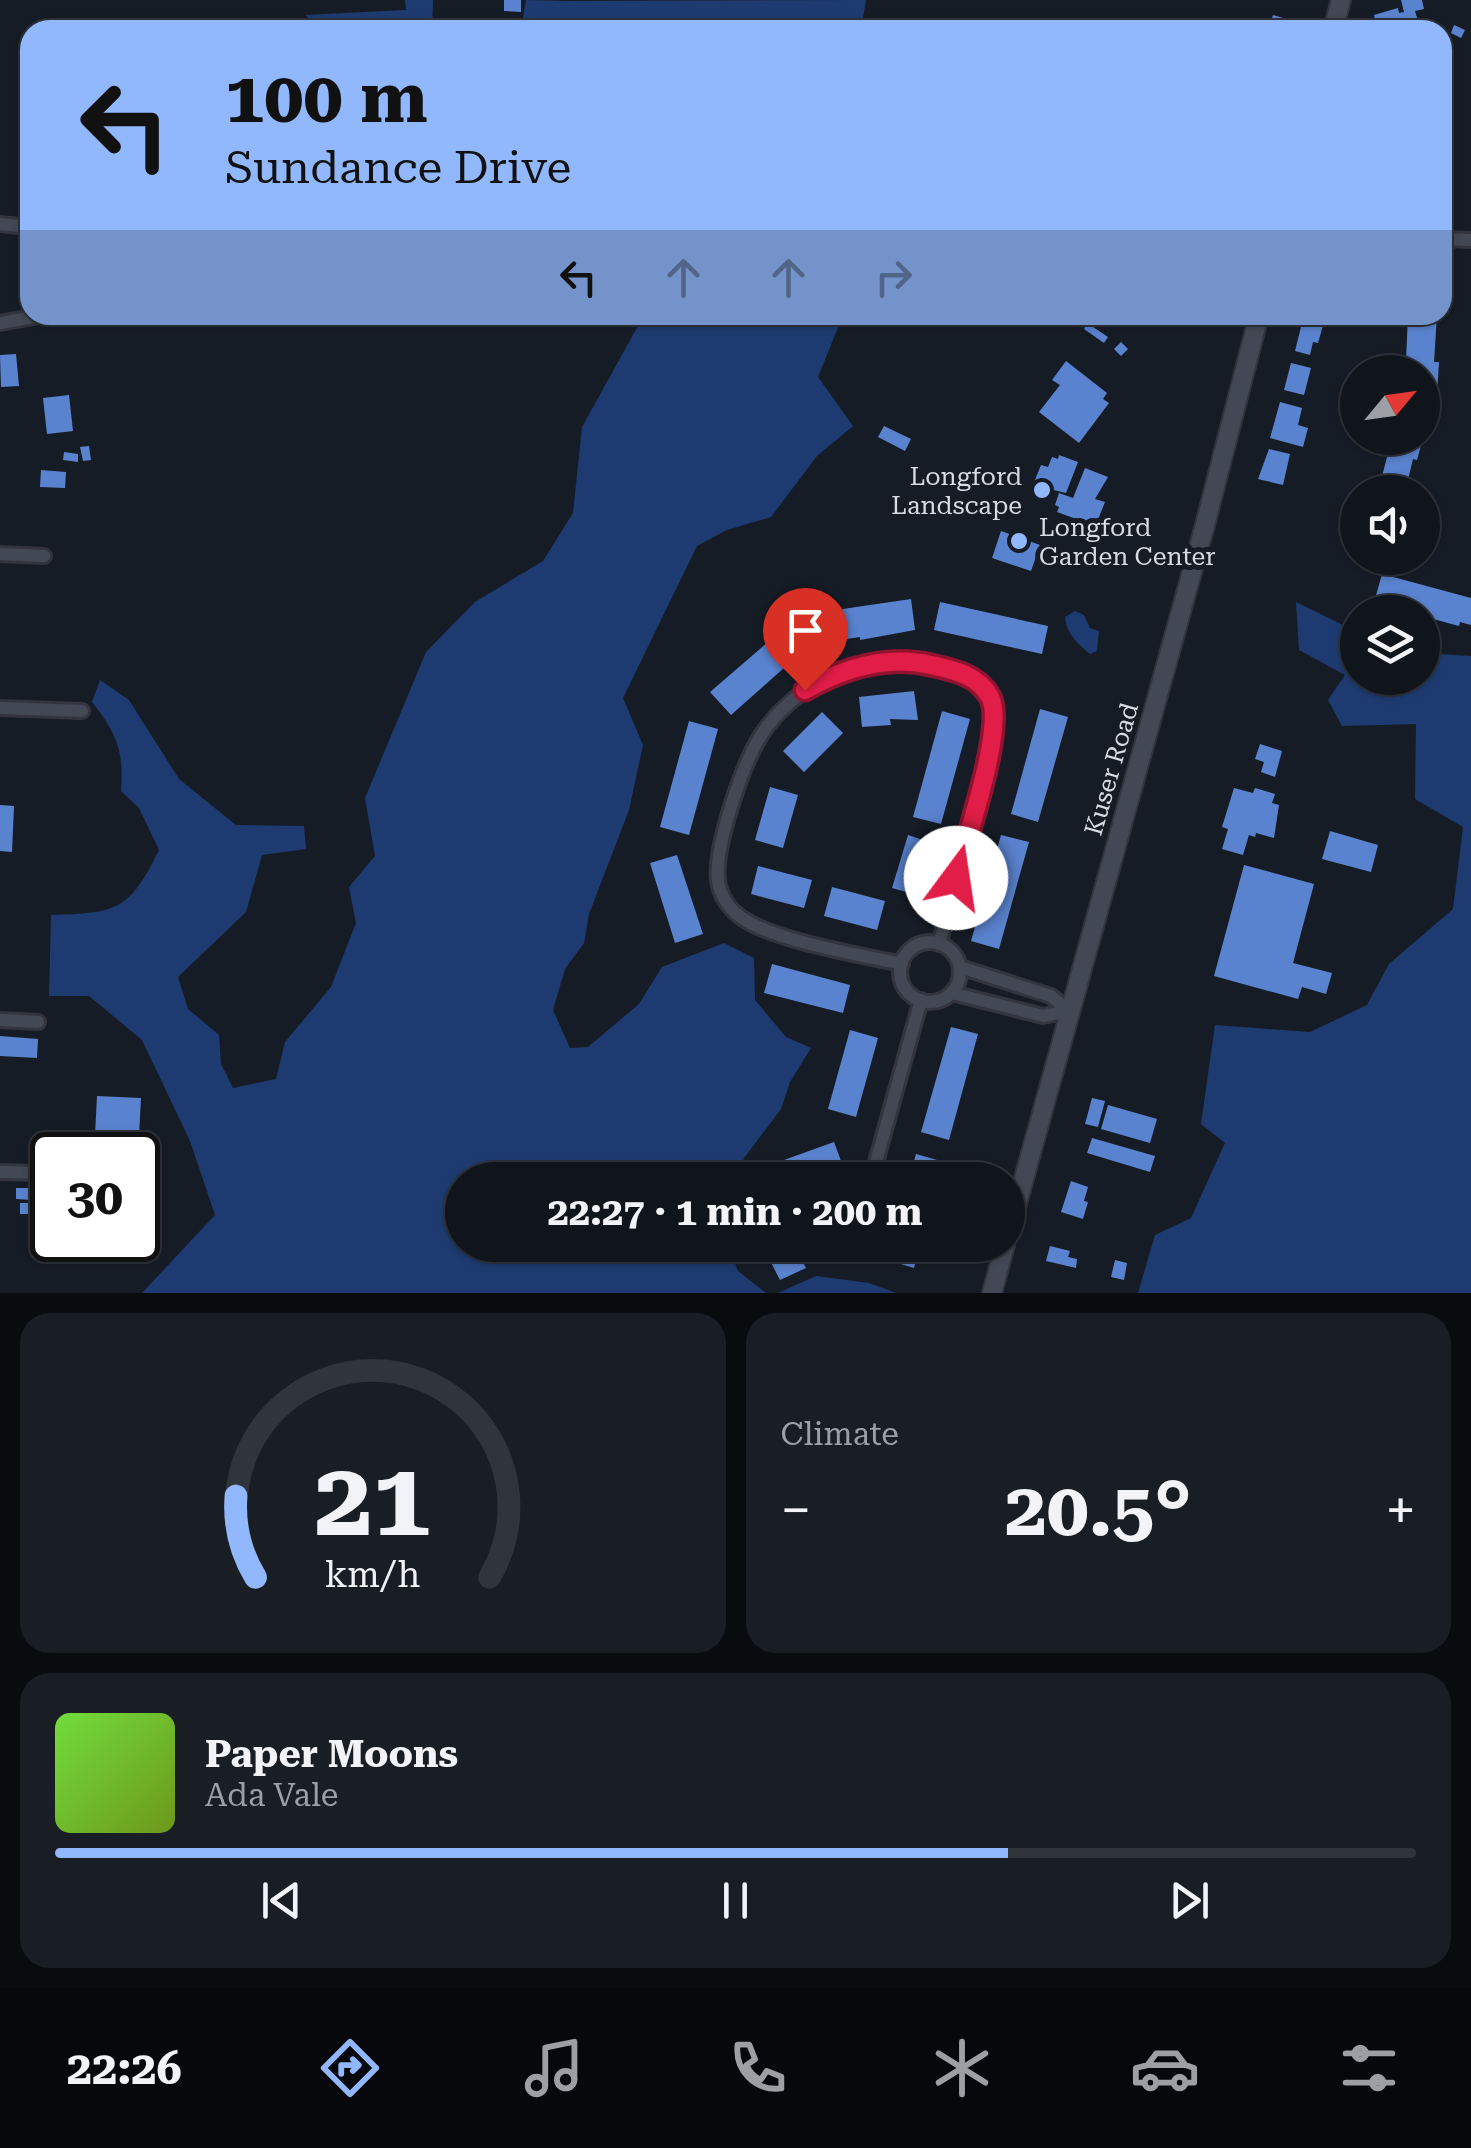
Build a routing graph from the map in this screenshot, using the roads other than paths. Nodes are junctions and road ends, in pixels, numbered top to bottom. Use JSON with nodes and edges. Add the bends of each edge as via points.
{"nodes":[{"id":1,"x":1256,"y":325,"type":"edge"},
{"id":2,"x":0,"y":554,"type":"edge"},
{"id":3,"x":44,"y":556,"type":"dead end"},
{"id":4,"x":0,"y":708,"type":"edge"},
{"id":5,"x":82,"y":711,"type":"dead end"},
{"id":6,"x":939,"y":944,"type":"junction"},
{"id":7,"x":902,"y":964,"type":"junction"},
{"id":8,"x":960,"y":966,"type":"junction"},
{"id":9,"x":952,"y":992,"type":"junction"},
{"id":10,"x":921,"y":1000,"type":"junction"},
{"id":11,"x":1069,"y":1011,"type":"junction"},
{"id":12,"x":0,"y":1020,"type":"edge"},
{"id":13,"x":38,"y":1022,"type":"dead end"},
{"id":14,"x":876,"y":1162,"type":"edge"},
{"id":15,"x":0,"y":1172,"type":"edge"},
{"id":16,"x":30,"y":1173,"type":"edge"},
{"id":17,"x":1025,"y":1173,"type":"edge"},
{"id":18,"x":1000,"y":1262,"type":"edge"},
{"id":19,"x":992,"y":1293,"type":"edge"}],
"edges":[{"from":1,"to":11,"type":"street","name":"Kuser Road"},
{"from":2,"to":3,"type":"street"},
{"from":4,"to":5,"type":"street"},
{"from":6,"to":7,"type":"street","via":[[916,946]]},
{"from":6,"to":7,"type":"street","via":[[992,746],[993,702],[961,672],[922,663],[878,662],[826,678],[791,702],[754,749],[720,851],[720,891],[757,926]]},
{"from":6,"to":8,"type":"street"},
{"from":7,"to":10,"type":"street","via":[[903,983]]},
{"from":8,"to":9,"type":"street"},
{"from":8,"to":11,"type":"street","via":[[1051,996]]},
{"from":9,"to":10,"type":"street","via":[[938,1001]]},
{"from":9,"to":11,"type":"street","via":[[1042,1016]]},
{"from":10,"to":14,"type":"street"},
{"from":11,"to":17,"type":"street","name":"Kuser Road"},
{"from":12,"to":13,"type":"street"},
{"from":15,"to":16,"type":"street"},
{"from":18,"to":19,"type":"street"}]}
